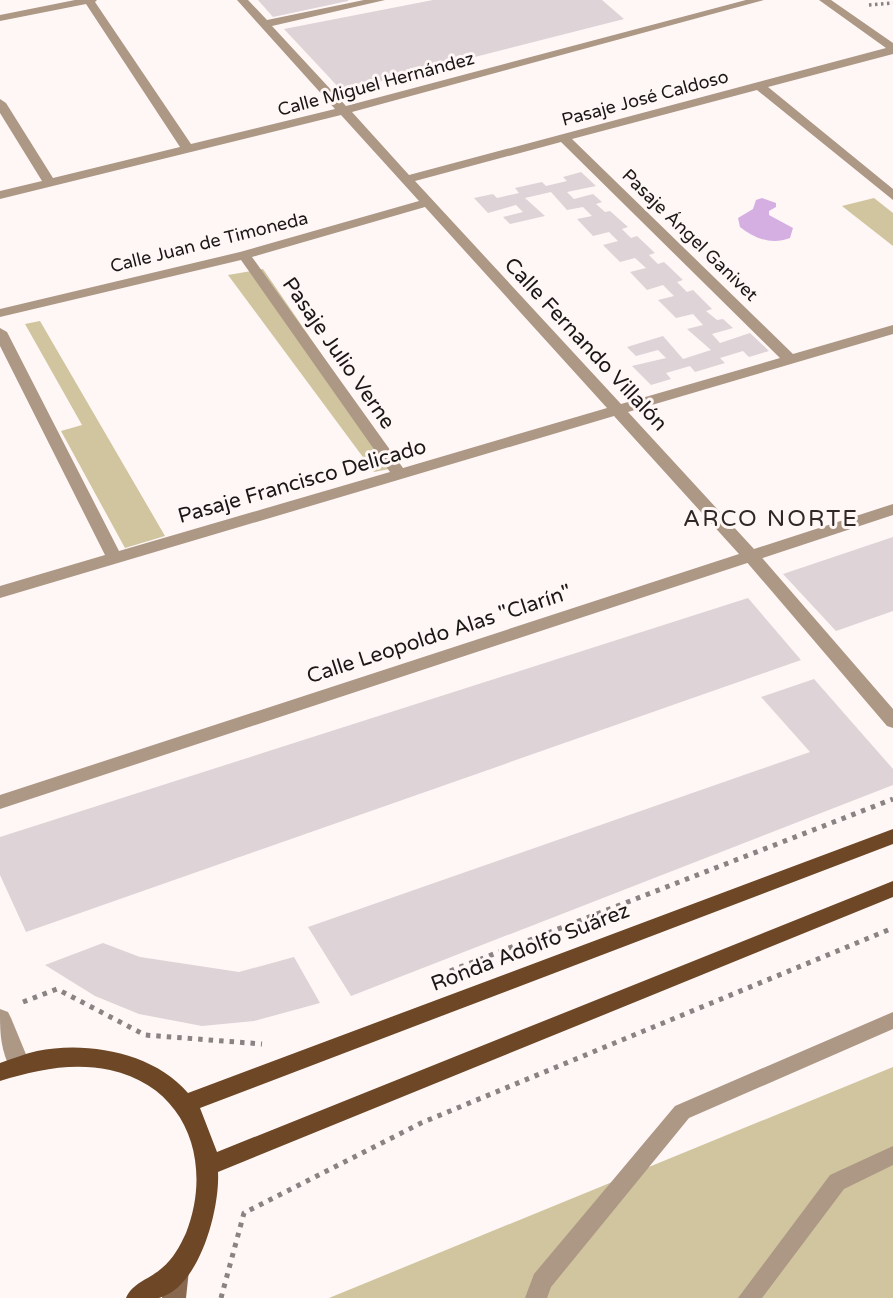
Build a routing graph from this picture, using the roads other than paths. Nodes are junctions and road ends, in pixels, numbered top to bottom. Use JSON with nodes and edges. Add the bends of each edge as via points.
{"nodes":[{"id":1,"x":90,"y":0,"type":"edge"},
{"id":2,"x":242,"y":0,"type":"edge"},
{"id":3,"x":380,"y":0,"type":"edge"},
{"id":4,"x":759,"y":0,"type":"edge"},
{"id":5,"x":824,"y":0,"type":"edge"},
{"id":6,"x":0,"y":18,"type":"edge"},
{"id":7,"x":264,"y":24,"type":"junction"},
{"id":8,"x":893,"y":49,"type":"edge"},
{"id":9,"x":760,"y":85,"type":"junction"},
{"id":10,"x":0,"y":103,"type":"edge"},
{"id":11,"x":343,"y":111,"type":"junction"},
{"id":12,"x":564,"y":138,"type":"junction"},
{"id":13,"x":188,"y":149,"type":"junction"},
{"id":14,"x":405,"y":180,"type":"junction"},
{"id":15,"x":50,"y":183,"type":"junction"},
{"id":16,"x":0,"y":195,"type":"edge"},
{"id":17,"x":893,"y":196,"type":"edge"},
{"id":18,"x":426,"y":203,"type":"junction"},
{"id":19,"x":244,"y":255,"type":"junction"},
{"id":20,"x":0,"y":313,"type":"edge"},
{"id":21,"x":893,"y":329,"type":"edge"},
{"id":22,"x":0,"y":332,"type":"edge"},
{"id":23,"x":790,"y":359,"type":"junction"},
{"id":24,"x":616,"y":411,"type":"junction"},
{"id":25,"x":399,"y":474,"type":"junction"},
{"id":26,"x":893,"y":509,"type":"edge"},
{"id":27,"x":751,"y":556,"type":"junction"},
{"id":28,"x":115,"y":559,"type":"junction"},
{"id":29,"x":0,"y":593,"type":"edge"},
{"id":30,"x":893,"y":721,"type":"edge"},
{"id":31,"x":0,"y":802,"type":"edge"},
{"id":32,"x":893,"y":836,"type":"edge"},
{"id":33,"x":893,"y":889,"type":"edge"},
{"id":34,"x":6,"y":1012,"type":"edge"},
{"id":35,"x":893,"y":1020,"type":"edge"},
{"id":36,"x":9,"y":1068,"type":"edge"},
{"id":37,"x":185,"y":1104,"type":"junction"},
{"id":38,"x":893,"y":1155,"type":"edge"},
{"id":39,"x":210,"y":1166,"type":"junction"},
{"id":40,"x":177,"y":1270,"type":"junction"},
{"id":41,"x":138,"y":1298,"type":"edge"},
{"id":42,"x":174,"y":1298,"type":"edge"},
{"id":43,"x":536,"y":1298,"type":"edge"},
{"id":44,"x":749,"y":1298,"type":"edge"}],
"edges":[{"from":1,"to":6,"type":"street"},
{"from":1,"to":13,"type":"street"},
{"from":2,"to":7,"type":"street","name":"Calle Fernando Villalón"},
{"from":3,"to":7,"type":"street"},
{"from":4,"to":11,"type":"street","name":"Calle Miguel Hernández"},
{"from":5,"to":8,"type":"street"},
{"from":7,"to":11,"type":"street","name":"Calle Fernando Villalón"},
{"from":8,"to":9,"type":"street","name":"Pasaje José Caldoso"},
{"from":9,"to":12,"type":"street","name":"Pasaje José Caldoso"},
{"from":9,"to":17,"type":"street"},
{"from":10,"to":15,"type":"street"},
{"from":11,"to":13,"type":"street","name":"Calle Miguel Hernández"},
{"from":11,"to":14,"type":"street","name":"Calle Fernando Villalón"},
{"from":12,"to":14,"type":"street","name":"Pasaje José Caldoso"},
{"from":12,"to":23,"type":"street","name":"Pasaje Ángel Ganivet"},
{"from":13,"to":15,"type":"street","name":"Calle Miguel Hernández"},
{"from":14,"to":18,"type":"street","name":"Calle Fernando Villalón"},
{"from":15,"to":16,"type":"street","name":"Calle Miguel Hernández"},
{"from":18,"to":19,"type":"street","name":"Calle Juan de Timoneda"},
{"from":18,"to":24,"type":"street","name":"Calle Fernando Villalón"},
{"from":19,"to":20,"type":"street","name":"Calle Juan de Timoneda"},
{"from":19,"to":25,"type":"street","name":"Pasaje Julio Verne"},
{"from":21,"to":23,"type":"street","name":"Pasaje Francisco Delicado"},
{"from":22,"to":28,"type":"street"},
{"from":23,"to":24,"type":"street","name":"Pasaje Francisco Delicado"},
{"from":24,"to":25,"type":"street","name":"Pasaje Francisco Delicado"},
{"from":24,"to":27,"type":"street","name":"Calle Fernando Villalón"},
{"from":25,"to":28,"type":"street","name":"Pasaje Francisco Delicado"},
{"from":26,"to":27,"type":"street","name":"Calle Leopoldo Alas \"Clarín\""},
{"from":27,"to":30,"type":"street","name":"Calle Fernando Villalón"},
{"from":27,"to":31,"type":"street","name":"Calle Leopoldo Alas \"Clarín\""},
{"from":28,"to":29,"type":"street","name":"Pasaje Francisco Delicado"},
{"from":32,"to":37,"type":"main road","name":"Ronda Adolfo Suárez"},
{"from":33,"to":39,"type":"main road"},
{"from":34,"to":36,"type":"street"},
{"from":35,"to":43,"type":"lane","via":[[682,1112],[542,1280]]},
{"from":36,"to":37,"type":"main road","via":[[66,1055],[113,1059],[153,1075]]},
{"from":37,"to":39,"type":"main road","via":[[202,1133]]},
{"from":38,"to":44,"type":"lane","via":[[836,1182]]},
{"from":39,"to":40,"type":"main road","via":[[206,1214]]},
{"from":40,"to":41,"type":"main road"},
{"from":40,"to":42,"type":"main road"}]}
